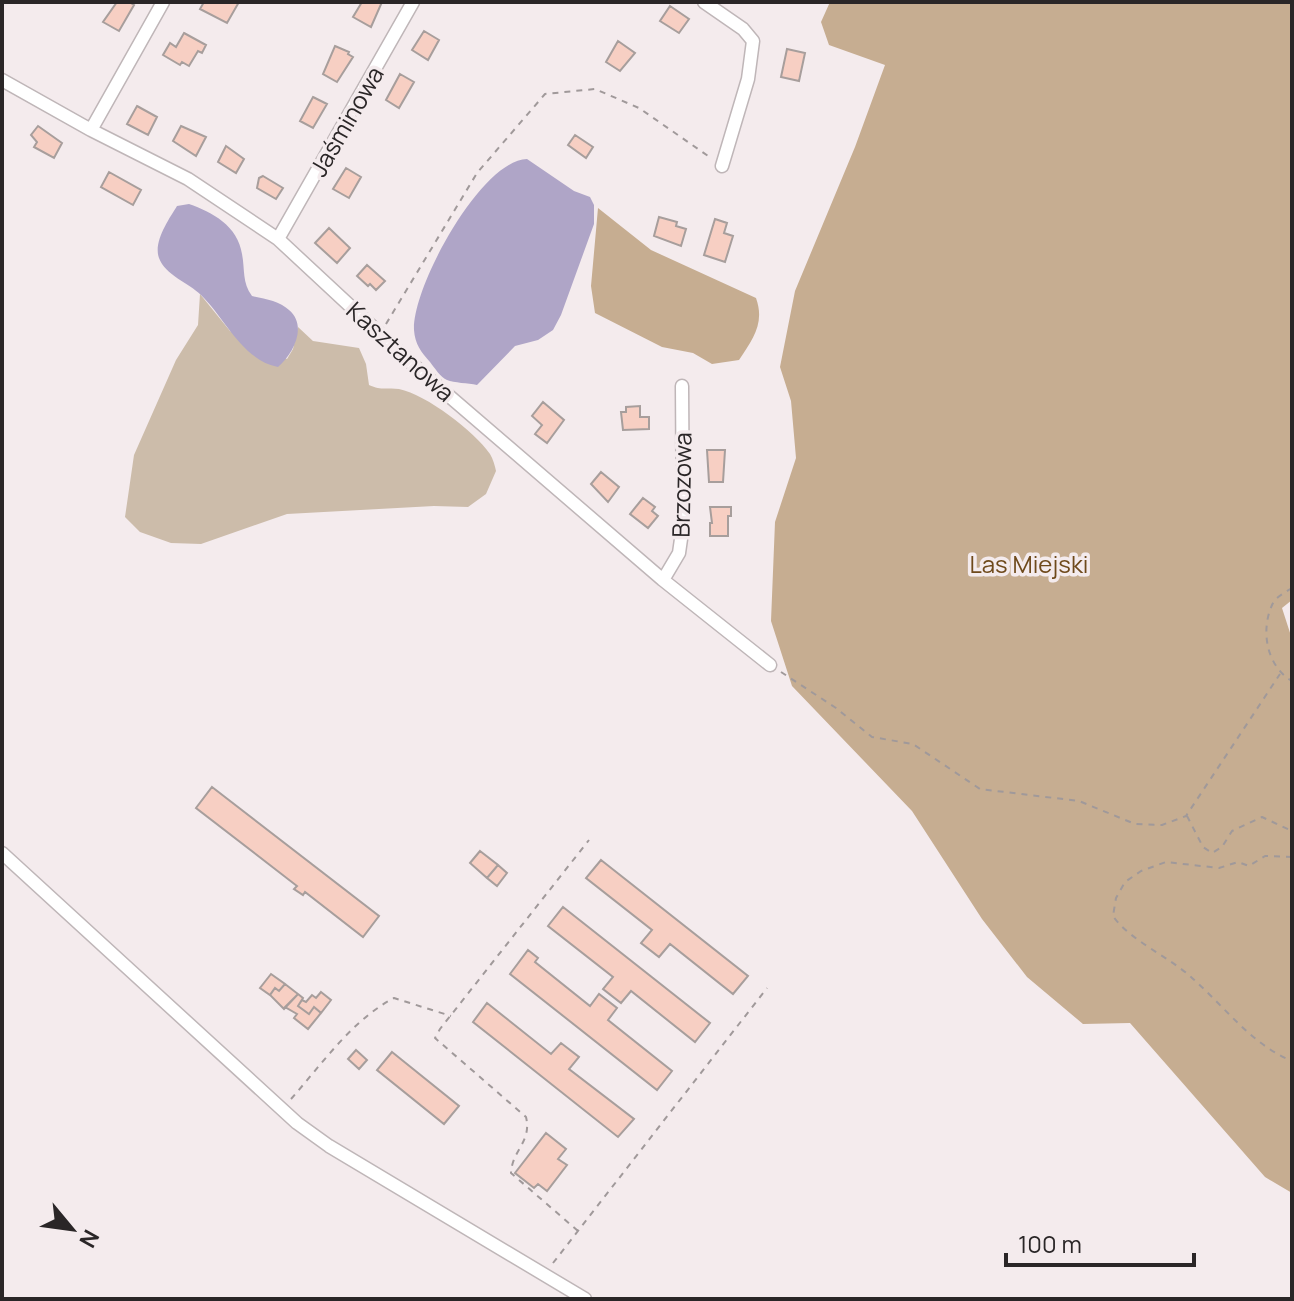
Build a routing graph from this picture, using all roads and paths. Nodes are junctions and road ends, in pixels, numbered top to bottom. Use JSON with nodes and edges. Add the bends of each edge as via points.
{"nodes":[{"id":1,"x":163,"y":2,"type":"edge"},
{"id":2,"x":413,"y":2,"type":"edge"},
{"id":3,"x":704,"y":2,"type":"edge"},
{"id":4,"x":2,"y":80,"type":"edge"},
{"id":5,"x":91,"y":130,"type":"junction"},
{"id":6,"x":722,"y":166,"type":"joint"},
{"id":7,"x":278,"y":239,"type":"junction"},
{"id":8,"x":380,"y":334,"type":"junction"},
{"id":9,"x":682,"y":386,"type":"dead end"},
{"id":10,"x":663,"y":580,"type":"junction"},
{"id":11,"x":1292,"y":588,"type":"edge"},
{"id":12,"x":770,"y":665,"type":"joint"},
{"id":13,"x":1280,"y":674,"type":"junction"},
{"id":14,"x":1292,"y":681,"type":"edge"},
{"id":15,"x":1186,"y":816,"type":"junction"},
{"id":16,"x":1292,"y":831,"type":"edge"},
{"id":17,"x":589,"y":840,"type":"dead end"},
{"id":18,"x":2,"y":853,"type":"edge"},
{"id":19,"x":1292,"y":857,"type":"edge"},
{"id":20,"x":767,"y":988,"type":"dead end"},
{"id":21,"x":451,"y":1016,"type":"junction"},
{"id":22,"x":1292,"y":1061,"type":"edge"},
{"id":23,"x":282,"y":1109,"type":"junction"},
{"id":24,"x":578,"y":1231,"type":"junction"},
{"id":25,"x":545,"y":1274,"type":"junction"},
{"id":26,"x":585,"y":1299,"type":"edge"}],
"edges":[{"from":1,"to":5,"type":"street"},
{"from":2,"to":7,"type":"street","name":"Jaśminowa"},
{"from":3,"to":6,"type":"street","via":[[753,41],[748,79]]},
{"from":4,"to":5,"type":"street","name":"Kasztanowa"},
{"from":5,"to":7,"type":"street","name":"Kasztanowa","via":[[188,179]]},
{"from":6,"to":8,"type":"path","via":[[639,108],[595,89],[545,94],[477,173]]},
{"from":7,"to":8,"type":"street","name":"Kasztanowa"},
{"from":8,"to":10,"type":"street","name":"Kasztanowa"},
{"from":9,"to":10,"type":"street","name":"Brzozowa","via":[[683,525],[679,553]]},
{"from":10,"to":12,"type":"street","name":"Kasztanowa"},
{"from":11,"to":13,"type":"path","via":[[1274,600],[1264,629]]},
{"from":12,"to":15,"type":"path","via":[[872,737],[913,744],[980,789],[1079,801],[1135,824],[1162,825]]},
{"from":13,"to":14,"type":"path"},
{"from":13,"to":15,"type":"path"},
{"from":15,"to":16,"type":"path","via":[[1212,853],[1232,831],[1262,817]]},
{"from":17,"to":21,"type":"path"},
{"from":18,"to":23,"type":"street"},
{"from":19,"to":22,"type":"path","via":[[1265,856],[1249,866],[1238,862],[1219,868],[1166,862],[1125,882],[1113,916],[1122,930],[1190,976],[1271,1052]]},
{"from":20,"to":24,"type":"path"},
{"from":21,"to":23,"type":"path","via":[[394,998],[382,1004]]},
{"from":21,"to":24,"type":"path","via":[[435,1038],[526,1117],[527,1136],[511,1173]]},
{"from":23,"to":25,"type":"street","via":[[329,1146]]},
{"from":24,"to":25,"type":"path"},
{"from":25,"to":26,"type":"street"}]}
